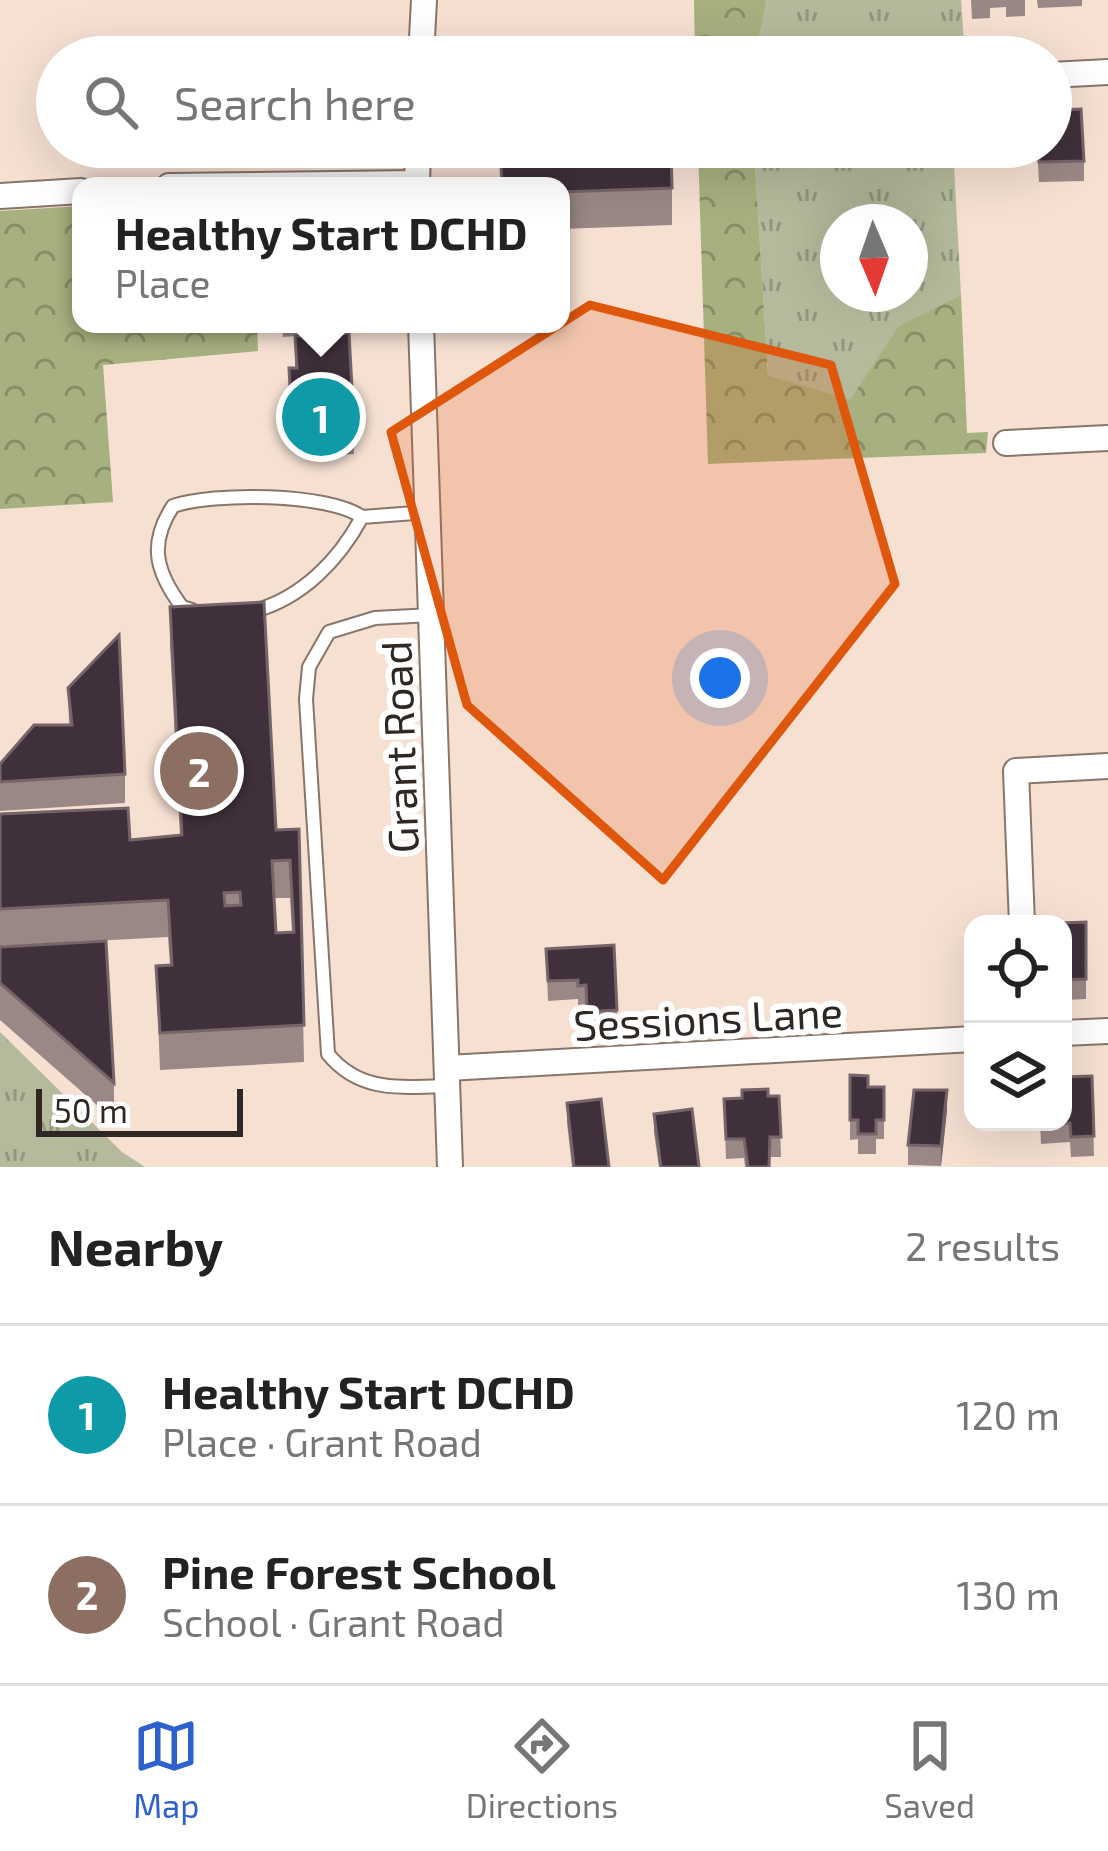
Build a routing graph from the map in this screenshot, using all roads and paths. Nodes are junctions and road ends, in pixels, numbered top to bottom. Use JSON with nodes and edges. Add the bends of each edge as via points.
{"nodes":[{"id":1,"x":424,"y":0,"type":"edge"},
{"id":2,"x":422,"y":36,"type":"edge"},
{"id":3,"x":1108,"y":73,"type":"edge"},
{"id":4,"x":1072,"y":74,"type":"edge"},
{"id":5,"x":72,"y":192,"type":"edge"},
{"id":6,"x":0,"y":196,"type":"edge"},
{"id":7,"x":421,"y":333,"type":"edge"},
{"id":8,"x":1108,"y":438,"type":"edge"},
{"id":9,"x":1006,"y":443,"type":"dead end"},
{"id":10,"x":429,"y":512,"type":"junction"},
{"id":11,"x":362,"y":517,"type":"junction"},
{"id":12,"x":206,"y":613,"type":"edge"},
{"id":13,"x":229,"y":613,"type":"edge"},
{"id":14,"x":433,"y":615,"type":"junction"},
{"id":15,"x":1108,"y":766,"type":"edge"},
{"id":16,"x":1022,"y":915,"type":"edge"},
{"id":17,"x":1108,"y":1031,"type":"edge"},
{"id":18,"x":1072,"y":1033,"type":"edge"},
{"id":19,"x":964,"y":1040,"type":"edge"},
{"id":20,"x":448,"y":1077,"type":"junction"},
{"id":21,"x":450,"y":1167,"type":"edge"}],
"edges":[{"from":1,"to":2,"type":"street"},
{"from":3,"to":4,"type":"street"},
{"from":5,"to":6,"type":"street"},
{"from":7,"to":10,"type":"street","name":"Grant Road"},
{"from":8,"to":9,"type":"street"},
{"from":10,"to":11,"type":"lane"},
{"from":10,"to":14,"type":"street","name":"Grant Road"},
{"from":11,"to":12,"type":"lane","via":[[337,506],[246,497],[173,506],[155,543],[157,566],[182,607]]},
{"from":11,"to":13,"type":"lane","via":[[334,559],[297,593]]},
{"from":14,"to":20,"type":"street","name":"Grant Road"},
{"from":14,"to":20,"type":"lane","via":[[375,618],[329,632],[309,667],[306,699],[328,1054],[344,1073],[378,1087]]},
{"from":15,"to":16,"type":"street","via":[[1016,770]]},
{"from":17,"to":18,"type":"street"},
{"from":19,"to":20,"type":"street","name":"Sessions Lane"},
{"from":20,"to":21,"type":"street","name":"Grant Road"}]}
